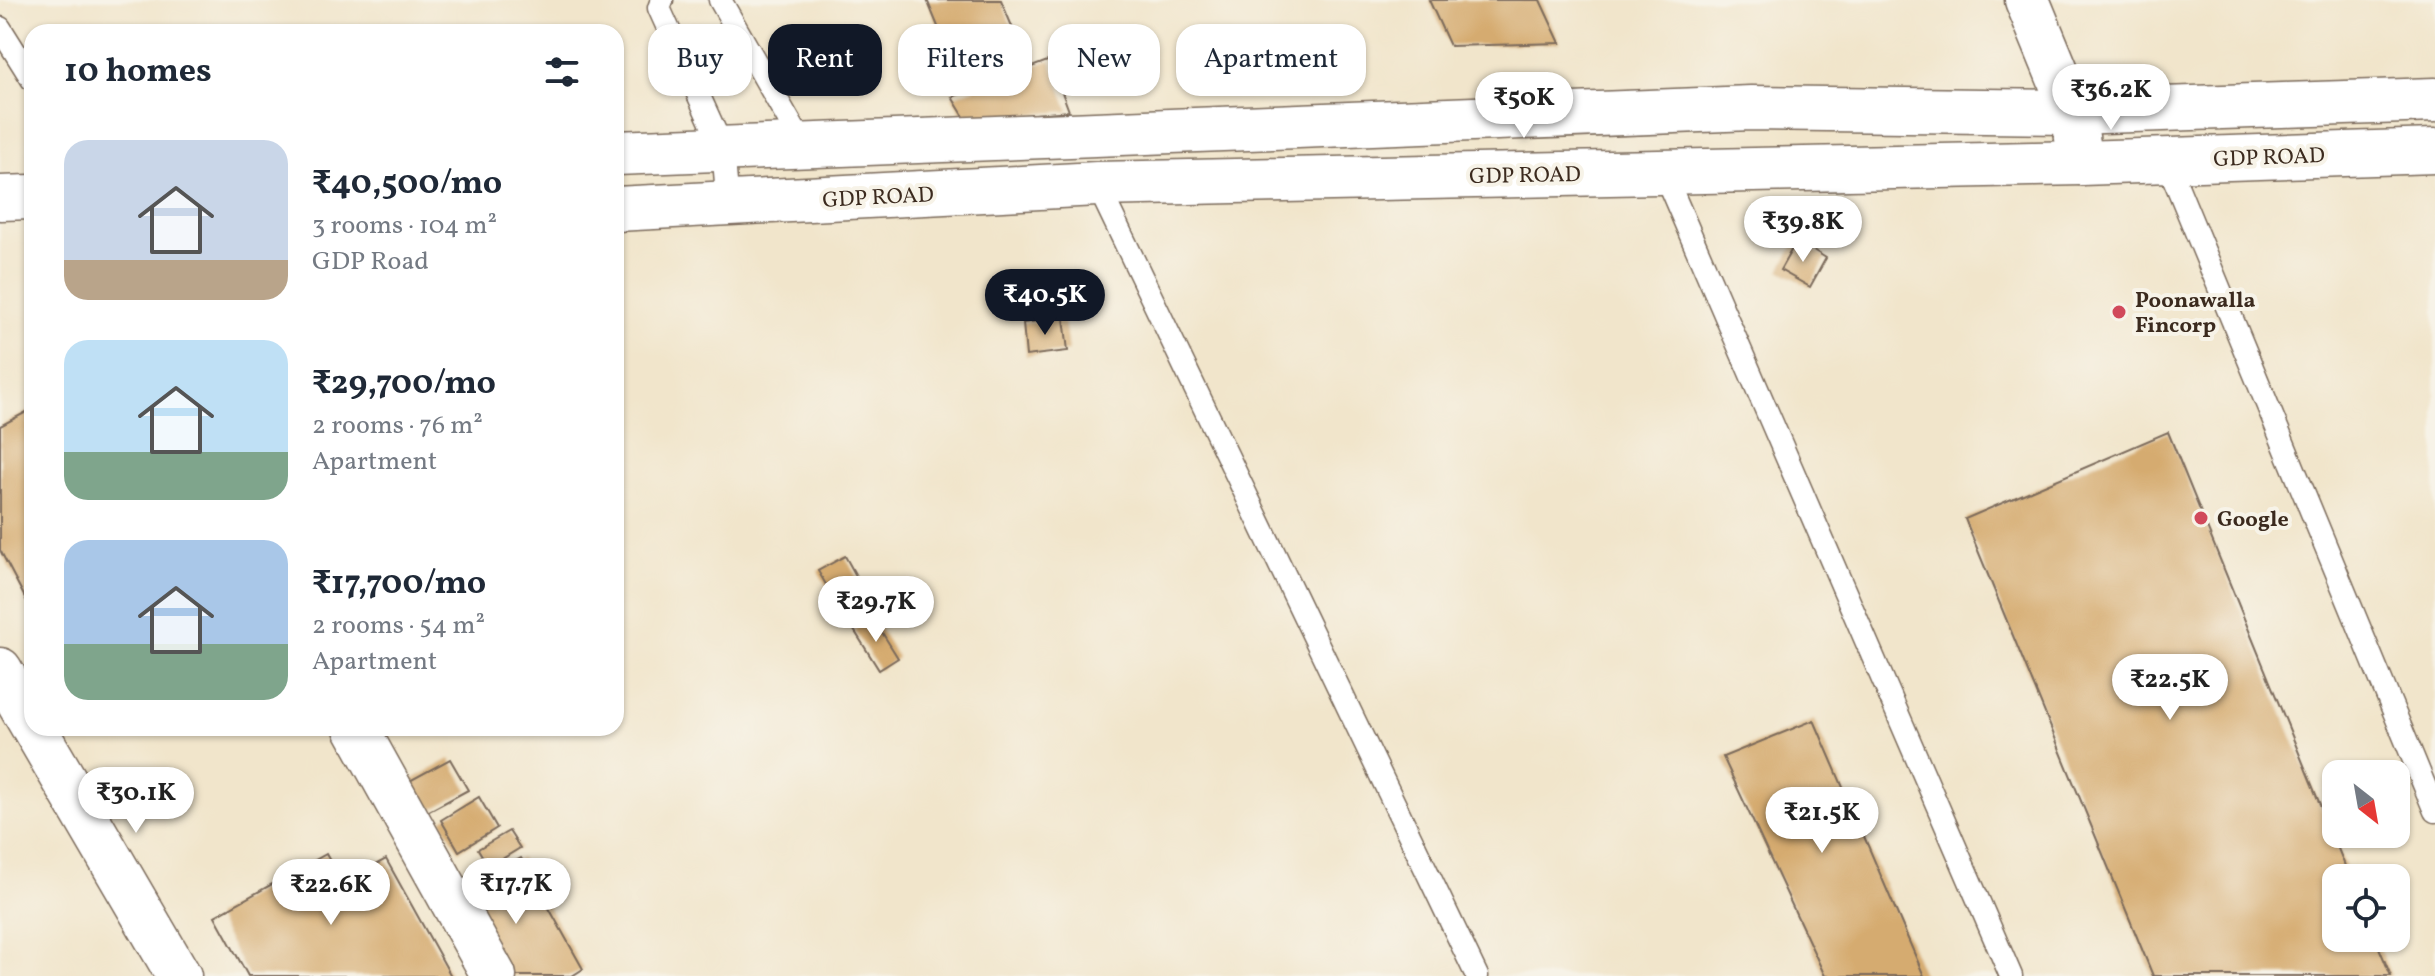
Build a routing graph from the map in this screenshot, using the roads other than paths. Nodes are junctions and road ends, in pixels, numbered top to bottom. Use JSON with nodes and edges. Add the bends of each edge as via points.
{"nodes":[{"id":1,"x":662,"y":0,"type":"edge"},
{"id":2,"x":720,"y":0,"type":"edge"},
{"id":3,"x":2027,"y":0,"type":"edge"},
{"id":4,"x":0,"y":28,"type":"edge"},
{"id":5,"x":24,"y":66,"type":"edge"},
{"id":6,"x":2435,"y":100,"type":"edge"},
{"id":7,"x":2073,"y":112,"type":"junction"},
{"id":8,"x":803,"y":145,"type":"junction"},
{"id":9,"x":723,"y":149,"type":"junction"},
{"id":10,"x":2435,"y":151,"type":"edge"},
{"id":11,"x":624,"y":153,"type":"edge"},
{"id":12,"x":2166,"y":159,"type":"junction"},
{"id":13,"x":2081,"y":163,"type":"junction"},
{"id":14,"x":1663,"y":171,"type":"junction"},
{"id":15,"x":1097,"y":184,"type":"junction"},
{"id":16,"x":24,"y":197,"type":"edge"},
{"id":17,"x":0,"y":198,"type":"edge"},
{"id":18,"x":728,"y":205,"type":"junction"},
{"id":19,"x":624,"y":209,"type":"edge"},
{"id":20,"x":0,"y":670,"type":"edge"},
{"id":21,"x":24,"y":711,"type":"edge"},
{"id":22,"x":39,"y":736,"type":"edge"},
{"id":23,"x":360,"y":736,"type":"edge"},
{"id":24,"x":2435,"y":811,"type":"edge"},
{"id":25,"x":179,"y":976,"type":"edge"},
{"id":26,"x":494,"y":976,"type":"edge"},
{"id":27,"x":1477,"y":976,"type":"edge"},
{"id":28,"x":2011,"y":976,"type":"edge"}],
"edges":[{"from":1,"to":9,"type":"lane","via":[[659,8]]},
{"from":2,"to":8,"type":"lane"},
{"from":3,"to":7,"type":"main road"},
{"from":4,"to":5,"type":"lane"},
{"from":6,"to":7,"type":"main road"},
{"from":7,"to":8,"type":"main road","via":[[1751,108]]},
{"from":7,"to":13,"type":"main road"},
{"from":8,"to":9,"type":"main road"},
{"from":9,"to":11,"type":"main road"},
{"from":9,"to":18,"type":"lane"},
{"from":10,"to":12,"type":"main road","name":"GDP ROAD"},
{"from":12,"to":13,"type":"main road","name":"GDP ROAD"},
{"from":12,"to":24,"type":"lane"},
{"from":13,"to":14,"type":"main road","name":"GDP ROAD"},
{"from":14,"to":15,"type":"main road","name":"GDP ROAD"},
{"from":14,"to":28,"type":"lane"},
{"from":15,"to":18,"type":"main road","name":"GDP ROAD"},
{"from":15,"to":27,"type":"lane"},
{"from":16,"to":17,"type":"main road"},
{"from":18,"to":19,"type":"main road","name":"GDP ROAD"},
{"from":20,"to":21,"type":"main road"},
{"from":22,"to":25,"type":"main road"},
{"from":23,"to":26,"type":"main road"}]}
